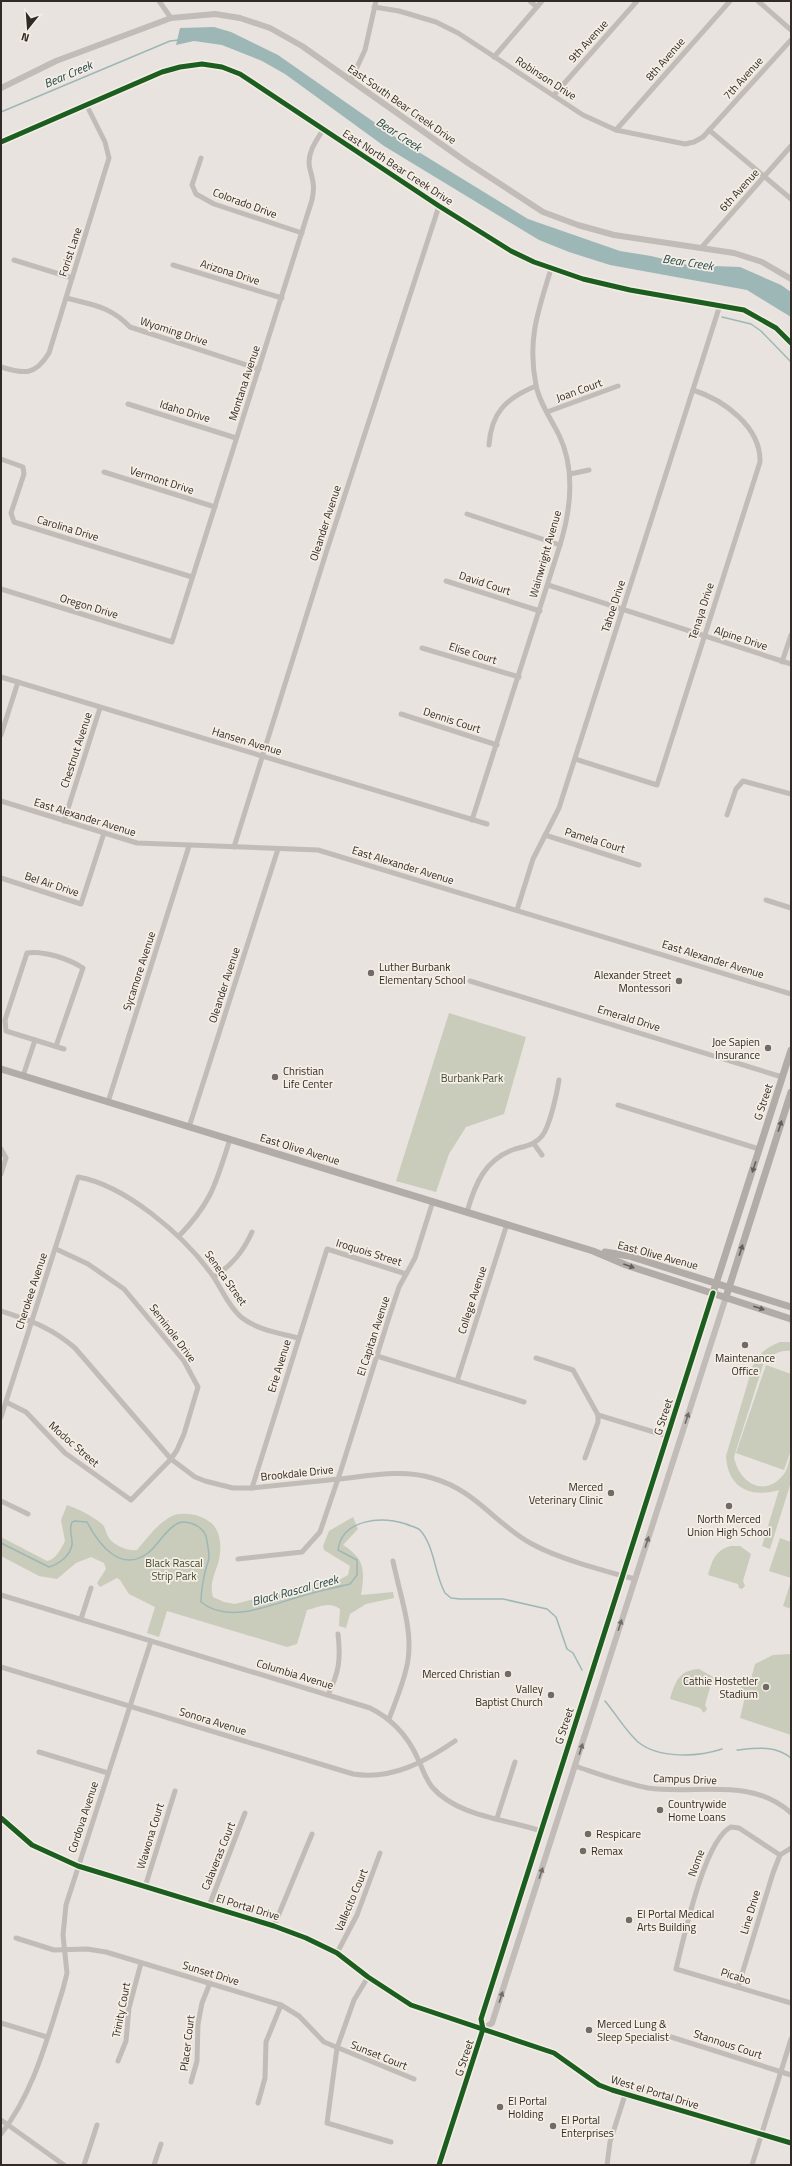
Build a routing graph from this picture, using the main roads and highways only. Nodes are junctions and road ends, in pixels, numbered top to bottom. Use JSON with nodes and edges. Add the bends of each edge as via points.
{"nodes":[{"id":1,"x":791,"y":1050,"type":"edge"},
{"id":2,"x":1,"y":1069,"type":"edge"},
{"id":3,"x":791,"y":1092,"type":"edge"},
{"id":4,"x":593,"y":1250,"type":"junction"},
{"id":5,"x":716,"y":1283,"type":"junction"},
{"id":6,"x":729,"y":1287,"type":"junction"},
{"id":7,"x":713,"y":1293,"type":"junction"},
{"id":8,"x":726,"y":1297,"type":"junction"},
{"id":9,"x":791,"y":1307,"type":"edge"},
{"id":10,"x":791,"y":1319,"type":"edge"}],
"edges":[{"from":1,"to":5,"type":"main road","name":"G Street","one_way":true},
{"from":2,"to":4,"type":"main road","name":"East Olive Avenue"},
{"from":6,"to":3,"type":"main road","name":"G Street","one_way":true},
{"from":4,"to":5,"type":"main road","name":"East Olive Avenue","via":[[629,1256]]},
{"from":4,"to":7,"type":"main road","name":"East Olive Avenue","one_way":true,"via":[[626,1265]]},
{"from":5,"to":6,"type":"main road","name":"East Olive Avenue"},
{"from":5,"to":7,"type":"main road","name":"G Street"},
{"from":6,"to":8,"type":"main road","name":"G Street"},
{"from":6,"to":9,"type":"main road","name":"East Olive Avenue"},
{"from":7,"to":8,"type":"main road","name":"East Olive Avenue"},
{"from":8,"to":10,"type":"main road","name":"East Olive Avenue","one_way":true}]}
